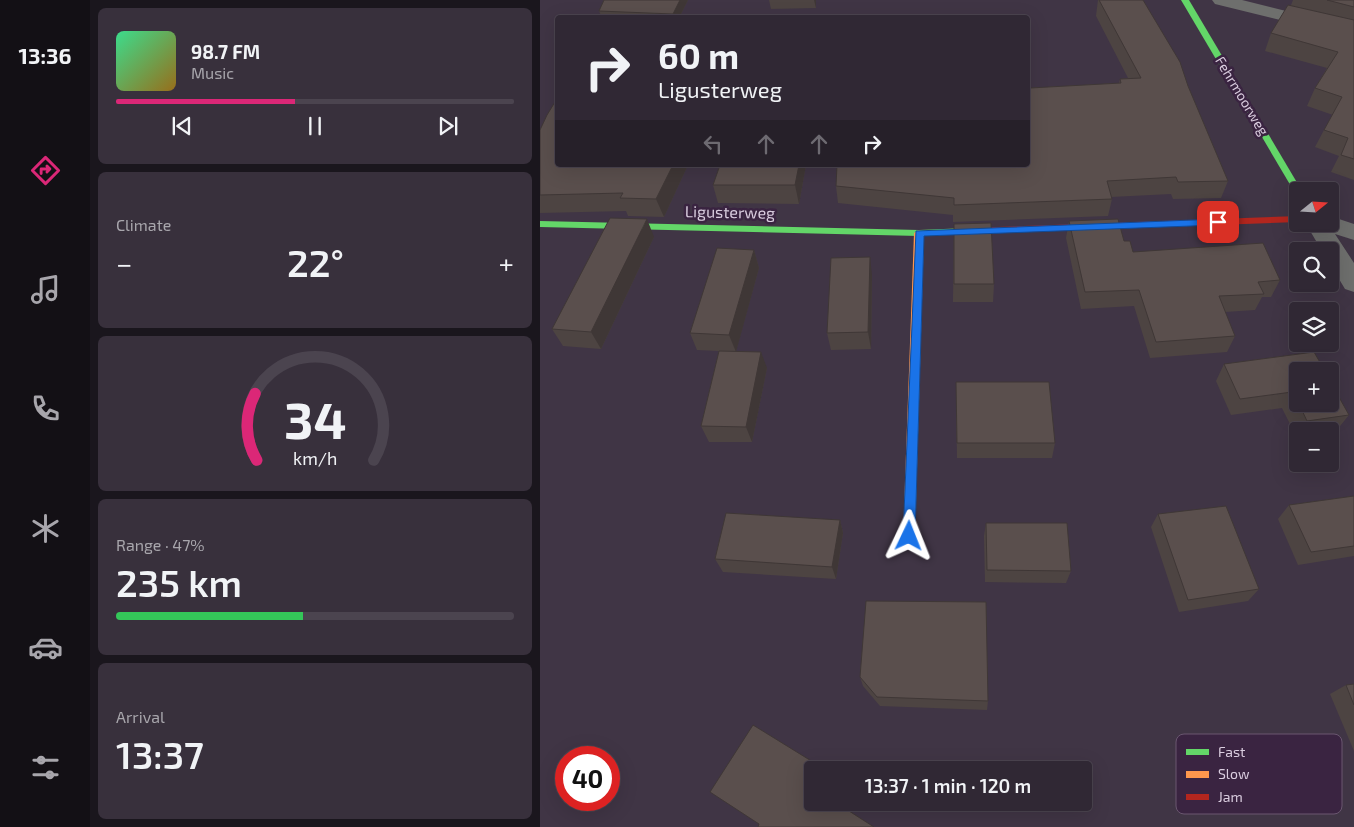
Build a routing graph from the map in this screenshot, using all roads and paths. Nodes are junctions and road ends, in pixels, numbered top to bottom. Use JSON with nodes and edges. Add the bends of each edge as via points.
{"nodes":[{"id":1,"x":1185,"y":0,"type":"edge"},
{"id":2,"x":1221,"y":0,"type":"edge"},
{"id":3,"x":1354,"y":33,"type":"edge"},
{"id":4,"x":1293,"y":182,"type":"edge"},
{"id":5,"x":1289,"y":219,"type":"edge"},
{"id":6,"x":540,"y":224,"type":"edge"},
{"id":7,"x":1339,"y":227,"type":"edge"},
{"id":8,"x":1323,"y":232,"type":"edge"},
{"id":9,"x":1354,"y":232,"type":"edge"},
{"id":10,"x":919,"y":233,"type":"junction"},
{"id":11,"x":1354,"y":283,"type":"edge"},
{"id":12,"x":909,"y":536,"type":"dead end"}],
"edges":[{"from":1,"to":4,"type":"street","name":"Fehrmoorweg"},
{"from":2,"to":3,"type":"street"},
{"from":5,"to":10,"type":"street","name":"Ligusterweg"},
{"from":6,"to":10,"type":"street","name":"Ligusterweg"},
{"from":7,"to":9,"type":"street"},
{"from":8,"to":11,"type":"street"},
{"from":10,"to":12,"type":"street"}]}
